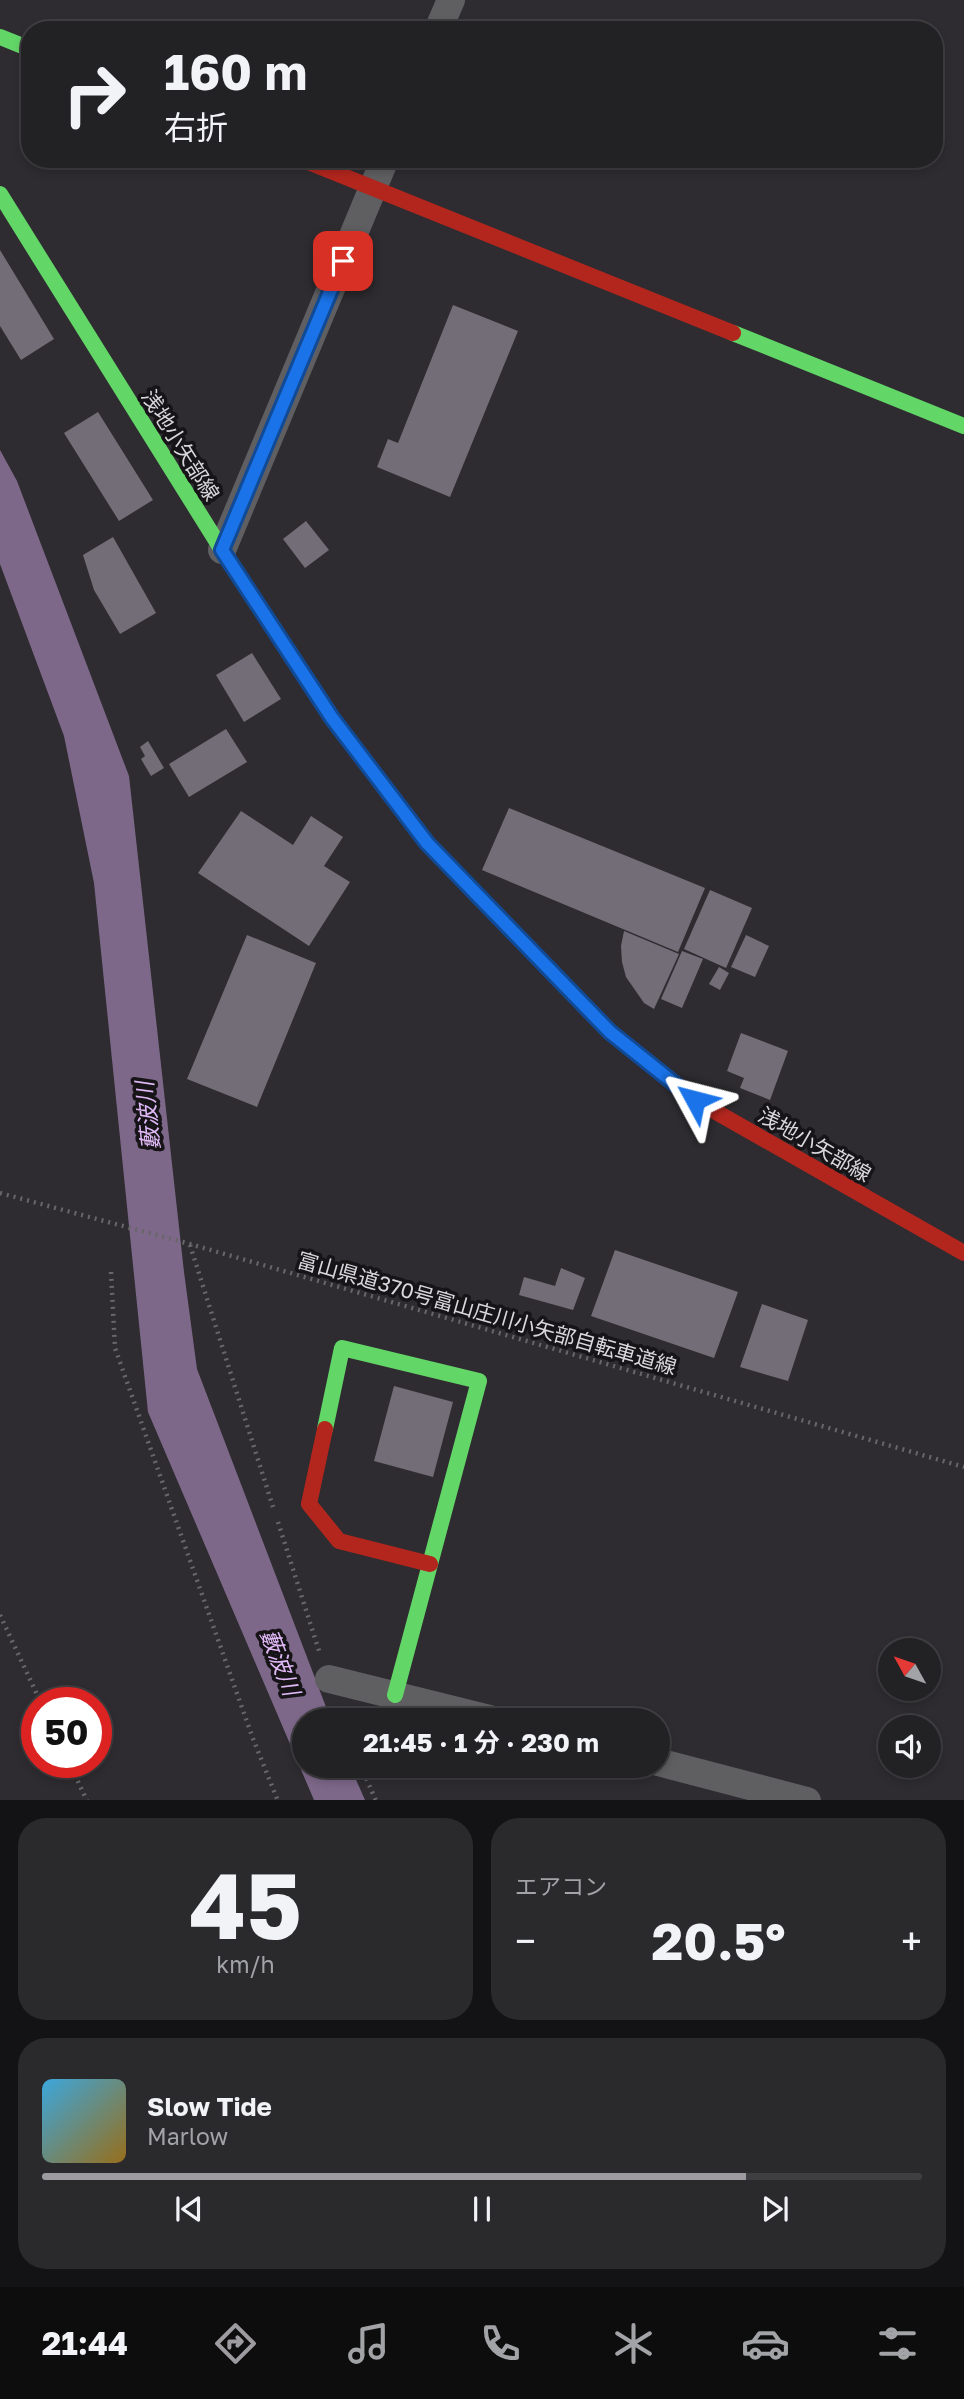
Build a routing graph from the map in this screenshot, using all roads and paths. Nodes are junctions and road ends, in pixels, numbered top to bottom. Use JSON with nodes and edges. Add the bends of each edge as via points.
{"nodes":[{"id":1,"x":451,"y":0,"type":"edge"},
{"id":2,"x":442,"y":21,"type":"edge"},
{"id":3,"x":0,"y":37,"type":"edge"},
{"id":4,"x":21,"y":45,"type":"edge"},
{"id":5,"x":324,"y":168,"type":"edge"},
{"id":6,"x":381,"y":168,"type":"edge"},
{"id":7,"x":373,"y":188,"type":"junction"},
{"id":8,"x":0,"y":194,"type":"edge"},
{"id":9,"x":964,"y":426,"type":"edge"},
{"id":10,"x":222,"y":550,"type":"junction"},
{"id":11,"x":0,"y":1193,"type":"edge"},
{"id":12,"x":190,"y":1244,"type":"junction"},
{"id":13,"x":964,"y":1253,"type":"edge"},
{"id":14,"x":111,"y":1272,"type":"dead end"},
{"id":15,"x":964,"y":1467,"type":"edge"},
{"id":16,"x":430,"y":1564,"type":"junction"},
{"id":17,"x":0,"y":1615,"type":"edge"},
{"id":18,"x":329,"y":1679,"type":"joint"},
{"id":19,"x":34,"y":1687,"type":"edge"},
{"id":20,"x":395,"y":1695,"type":"junction"},
{"id":21,"x":446,"y":1708,"type":"edge"},
{"id":22,"x":670,"y":1765,"type":"edge"},
{"id":23,"x":76,"y":1778,"type":"edge"},
{"id":24,"x":366,"y":1778,"type":"edge"},
{"id":25,"x":87,"y":1800,"type":"edge"},
{"id":26,"x":278,"y":1800,"type":"edge"},
{"id":27,"x":376,"y":1800,"type":"edge"},
{"id":28,"x":803,"y":1800,"type":"edge"}],
"edges":[{"from":1,"to":2,"type":"street"},
{"from":3,"to":4,"type":"street"},
{"from":5,"to":7,"type":"street"},
{"from":6,"to":7,"type":"street"},
{"from":7,"to":9,"type":"street"},
{"from":7,"to":10,"type":"street"},
{"from":8,"to":10,"type":"street","name":"浅地小矢部線"},
{"from":10,"to":13,"type":"street","name":"浅地小矢部線","via":[[332,718],[427,843],[610,1032],[695,1100]]},
{"from":11,"to":12,"type":"path","name":"富山県道370号富山庄川小矢部自転車道線"},
{"from":12,"to":15,"type":"path","name":"富山県道370号富山庄川小矢部自転車道線"},
{"from":12,"to":18,"type":"path"},
{"from":14,"to":26,"type":"path","via":[[115,1348]]},
{"from":16,"to":16,"type":"street","via":[[479,1381],[342,1348],[309,1504],[340,1541]]},
{"from":16,"to":20,"type":"street"},
{"from":17,"to":19,"type":"path"},
{"from":18,"to":20,"type":"street"},
{"from":20,"to":21,"type":"street"},
{"from":22,"to":28,"type":"street"},
{"from":23,"to":25,"type":"path"},
{"from":24,"to":27,"type":"path"}]}
